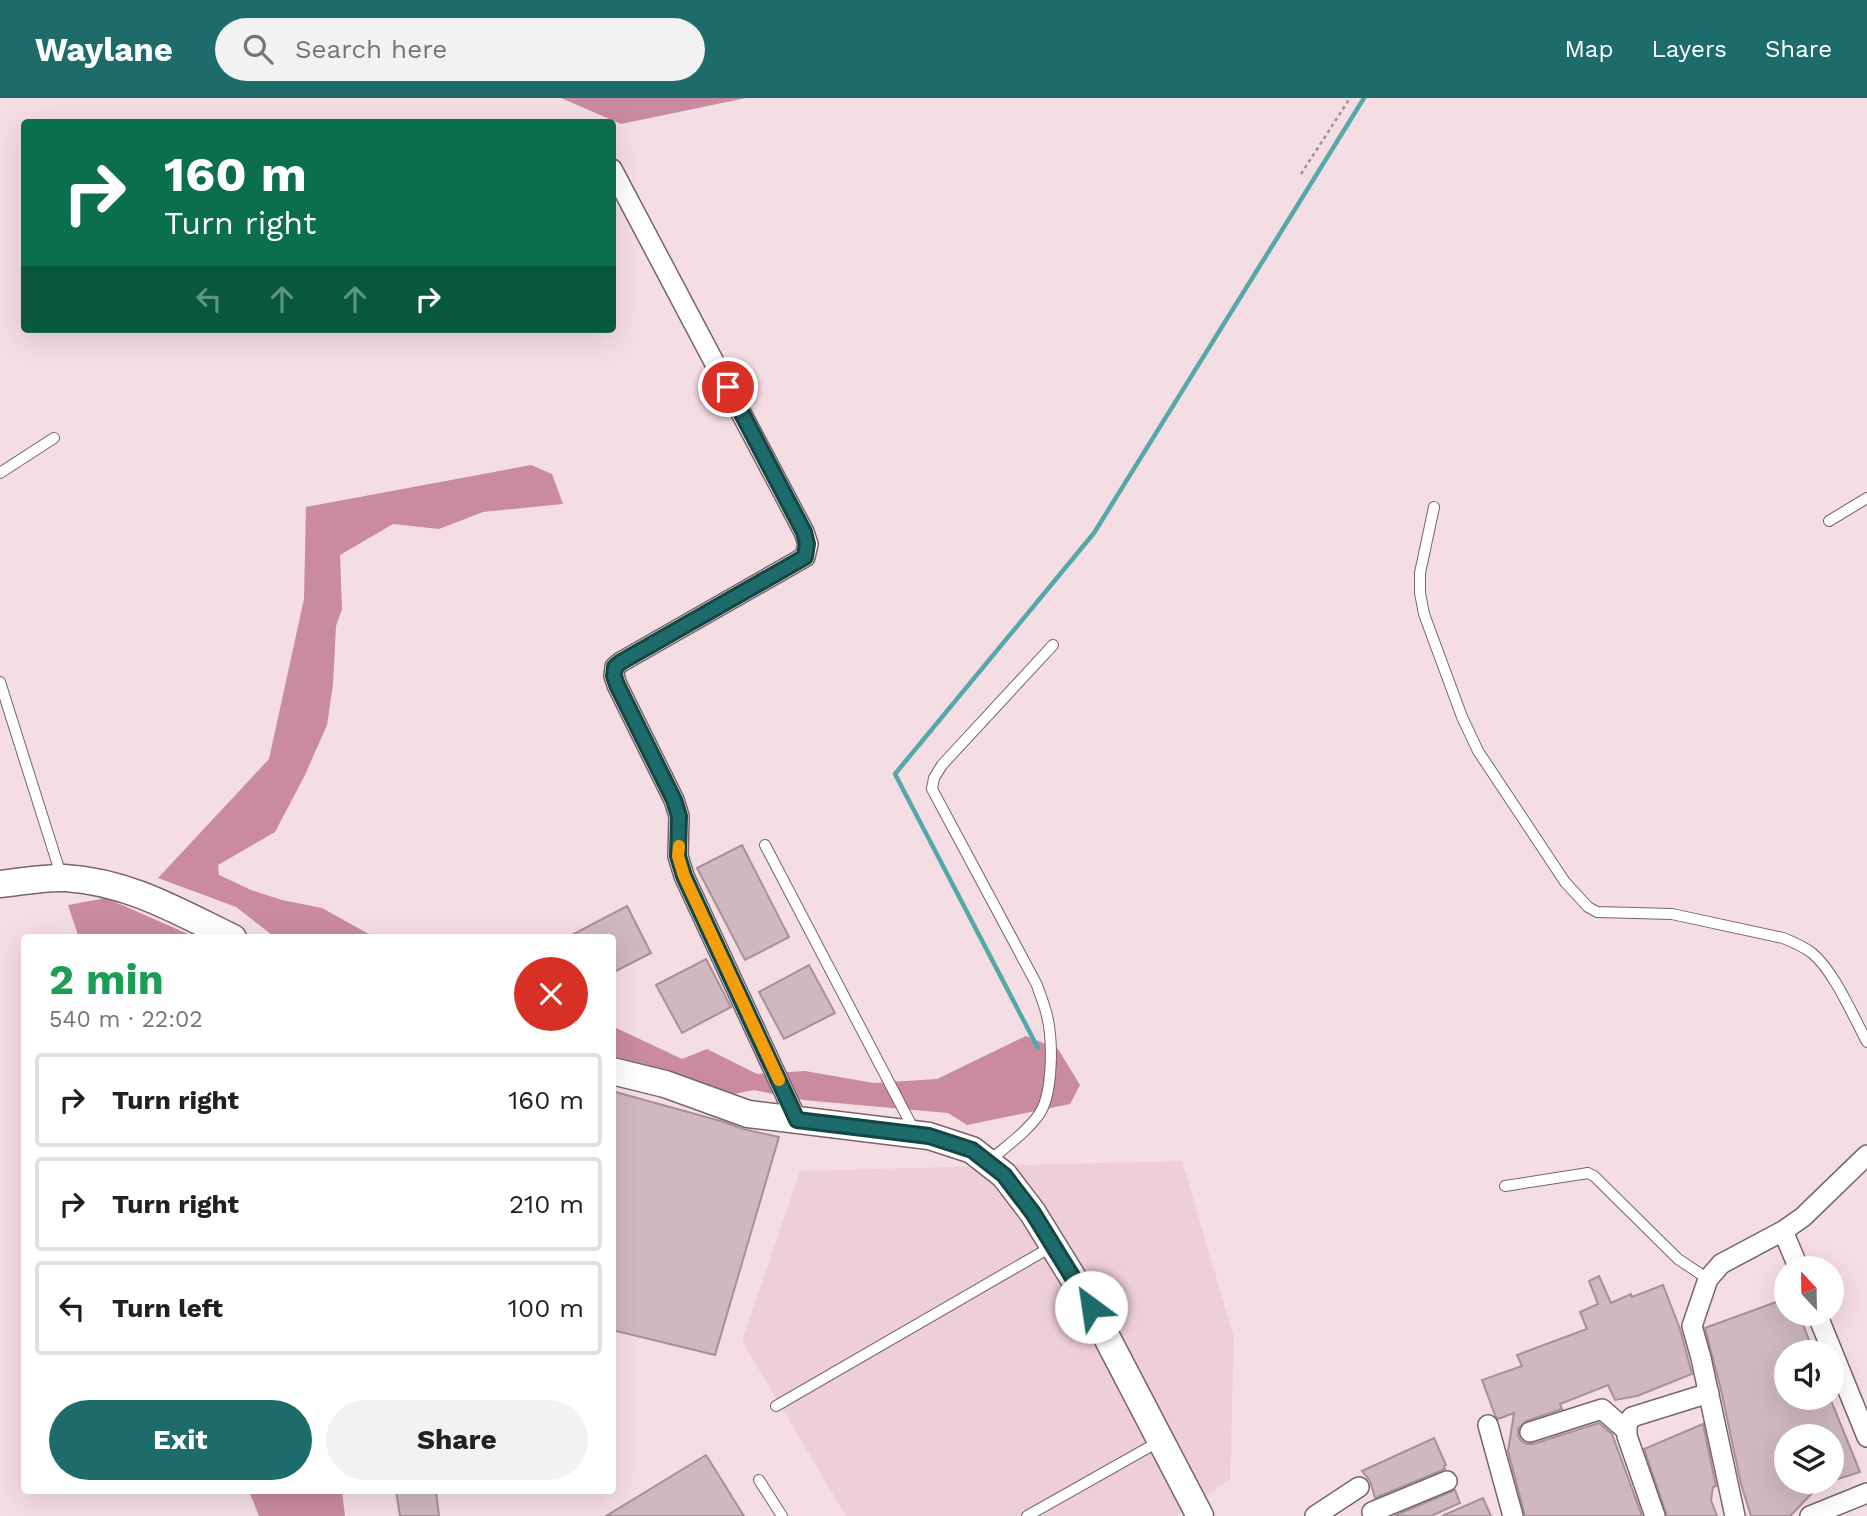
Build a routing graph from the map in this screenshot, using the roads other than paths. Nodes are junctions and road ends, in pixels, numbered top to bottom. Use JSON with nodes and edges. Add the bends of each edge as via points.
{"nodes":[{"id":1,"x":616,"y":177,"type":"edge"},
{"id":2,"x":54,"y":438,"type":"dead end"},
{"id":3,"x":0,"y":473,"type":"edge"},
{"id":4,"x":1867,"y":498,"type":"edge"},
{"id":5,"x":1434,"y":507,"type":"dead end"},
{"id":6,"x":1829,"y":521,"type":"dead end"},
{"id":7,"x":1053,"y":645,"type":"dead end"},
{"id":8,"x":0,"y":682,"type":"edge"},
{"id":9,"x":765,"y":845,"type":"dead end"},
{"id":10,"x":63,"y":878,"type":"junction"},
{"id":11,"x":0,"y":884,"type":"edge"},
{"id":12,"x":225,"y":934,"type":"edge"},
{"id":13,"x":1867,"y":1042,"type":"edge"},
{"id":14,"x":616,"y":1073,"type":"edge"},
{"id":15,"x":797,"y":1120,"type":"junction"},
{"id":16,"x":916,"y":1135,"type":"junction"},
{"id":17,"x":1867,"y":1155,"type":"edge"},
{"id":18,"x":988,"y":1162,"type":"junction"},
{"id":19,"x":1504,"y":1186,"type":"dead end"},
{"id":20,"x":1783,"y":1230,"type":"junction"},
{"id":21,"x":1053,"y":1246,"type":"junction"},
{"id":22,"x":1794,"y":1256,"type":"edge"},
{"id":23,"x":1708,"y":1279,"type":"junction"},
{"id":24,"x":1822,"y":1326,"type":"edge"},
{"id":25,"x":1709,"y":1393,"type":"junction"},
{"id":26,"x":776,"y":1406,"type":"dead end"},
{"id":27,"x":1488,"y":1425,"type":"dead end"},
{"id":28,"x":1627,"y":1431,"type":"junction"},
{"id":29,"x":1530,"y":1432,"type":"dead end"},
{"id":30,"x":1867,"y":1437,"type":"edge"},
{"id":31,"x":1160,"y":1441,"type":"junction"},
{"id":32,"x":760,"y":1480,"type":"dead end"},
{"id":33,"x":1447,"y":1481,"type":"dead end"},
{"id":34,"x":1867,"y":1493,"type":"edge"},
{"id":35,"x":1373,"y":1514,"type":"edge"},
{"id":36,"x":782,"y":1516,"type":"edge"},
{"id":37,"x":1027,"y":1516,"type":"edge"},
{"id":38,"x":1200,"y":1516,"type":"edge"},
{"id":39,"x":1315,"y":1516,"type":"edge"},
{"id":40,"x":1513,"y":1516,"type":"edge"},
{"id":41,"x":1655,"y":1516,"type":"edge"},
{"id":42,"x":1735,"y":1516,"type":"edge"},
{"id":43,"x":1811,"y":1516,"type":"edge"}],
"edges":[{"from":1,"to":15,"type":"street","via":[[807,544],[805,557],[621,662],[614,676],[674,800],[684,876]]},
{"from":2,"to":3,"type":"lane"},
{"from":4,"to":6,"type":"lane"},
{"from":5,"to":13,"type":"lane","via":[[1420,573],[1424,614],[1469,734],[1564,882],[1597,912],[1672,914],[1799,944],[1827,969]]},
{"from":7,"to":18,"type":"lane","via":[[933,778],[932,789],[1037,985],[1051,1035],[1049,1089],[1041,1111]]},
{"from":8,"to":10,"type":"lane"},
{"from":9,"to":16,"type":"lane"},
{"from":10,"to":11,"type":"street"},
{"from":10,"to":12,"type":"street","via":[[139,893]]},
{"from":14,"to":15,"type":"street","via":[[665,1084],[748,1114]]},
{"from":15,"to":16,"type":"street"},
{"from":16,"to":18,"type":"street","via":[[972,1150]]},
{"from":17,"to":20,"type":"street","via":[[1803,1217]]},
{"from":18,"to":21,"type":"street","via":[[1004,1175]]},
{"from":19,"to":23,"type":"lane","via":[[1588,1173],[1678,1259]]},
{"from":20,"to":22,"type":"street"},
{"from":20,"to":23,"type":"street","via":[[1721,1264]]},
{"from":21,"to":26,"type":"lane"},
{"from":21,"to":31,"type":"street","via":[[1091,1307]]},
{"from":23,"to":25,"type":"street","via":[[1692,1326]]},
{"from":24,"to":30,"type":"street"},
{"from":25,"to":28,"type":"street","via":[[1632,1417]]},
{"from":25,"to":42,"type":"street"},
{"from":27,"to":40,"type":"street"},
{"from":28,"to":29,"type":"street","via":[[1602,1409]]},
{"from":28,"to":41,"type":"street"},
{"from":31,"to":37,"type":"lane"},
{"from":31,"to":38,"type":"street"},
{"from":32,"to":36,"type":"lane"},
{"from":33,"to":35,"type":"street"},
{"from":34,"to":43,"type":"street"},
{"from":35,"to":39,"type":"street","via":[[1355,1482]]}]}
